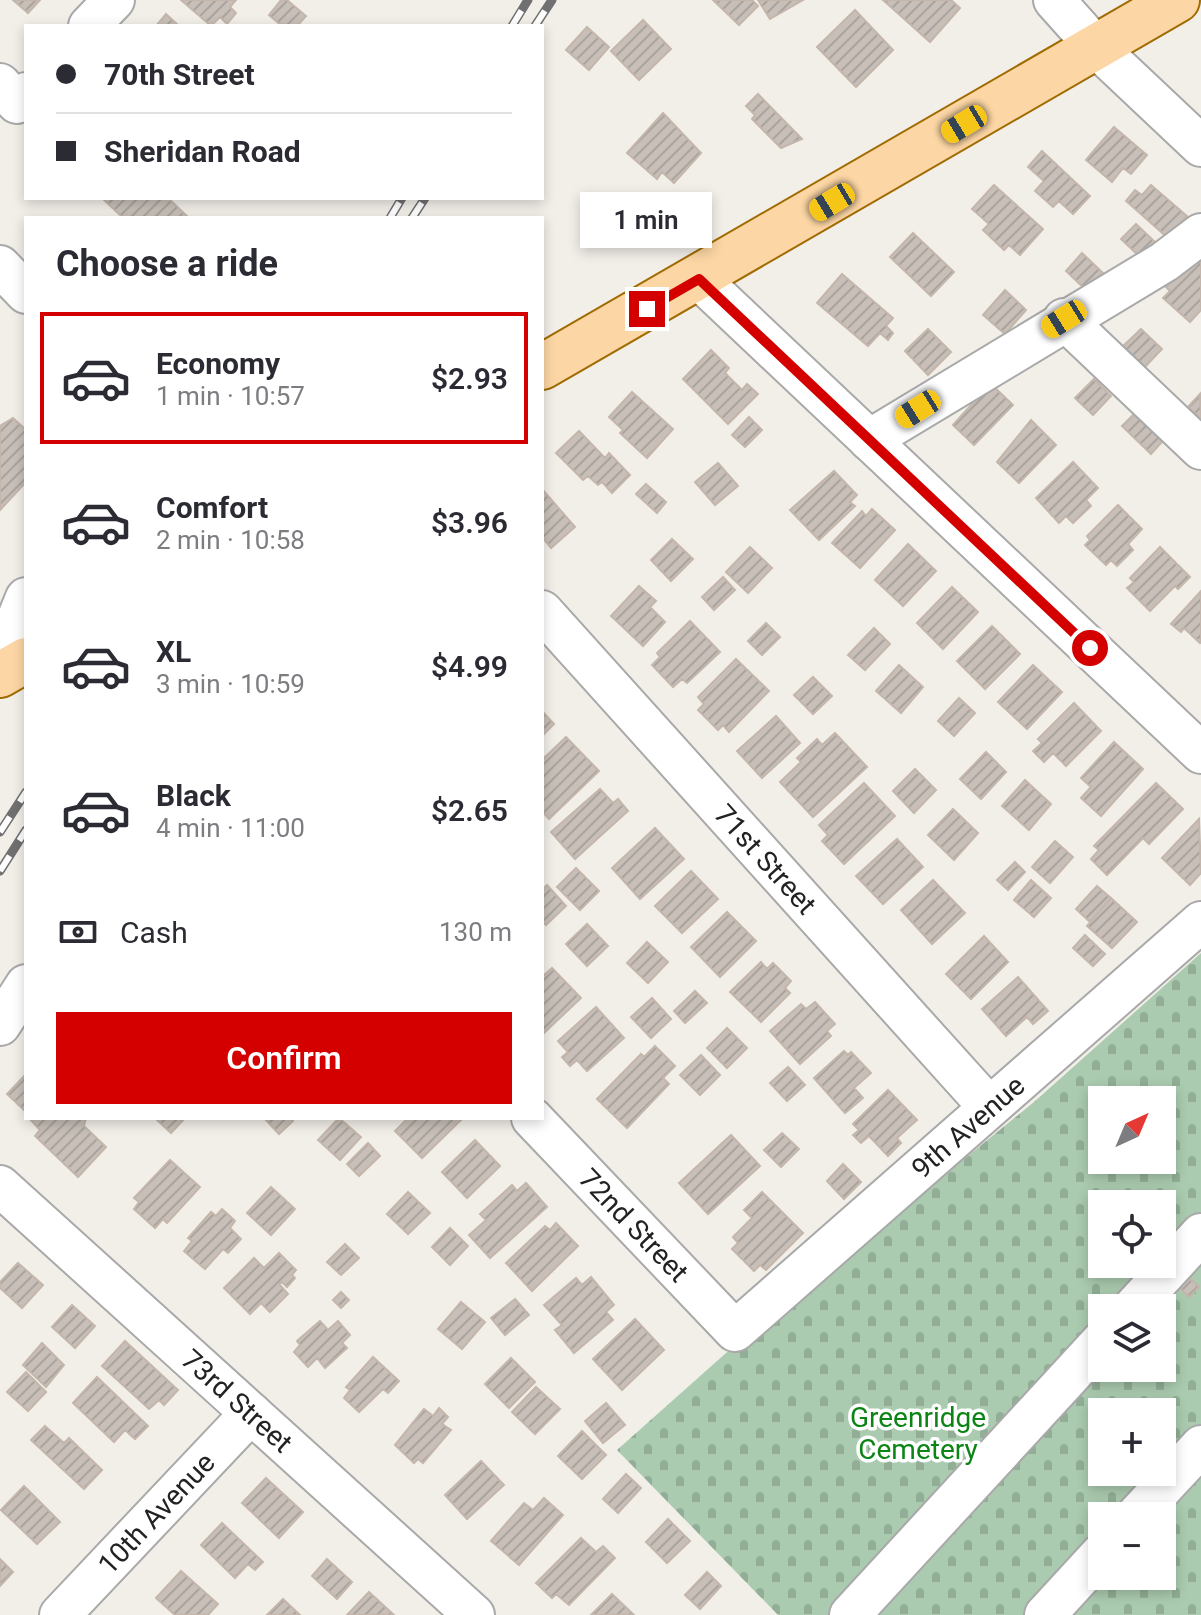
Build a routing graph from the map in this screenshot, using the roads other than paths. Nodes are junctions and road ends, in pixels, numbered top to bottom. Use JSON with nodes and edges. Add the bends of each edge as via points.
{"nodes":[{"id":1,"x":114,"y":0,"type":"edge"},
{"id":2,"x":1054,"y":0,"type":"edge"},
{"id":3,"x":1177,"y":0,"type":"edge"},
{"id":4,"x":91,"y":24,"type":"edge"},
{"id":5,"x":1096,"y":47,"type":"junction"},
{"id":6,"x":1201,"y":146,"type":"edge"},
{"id":7,"x":1201,"y":234,"type":"edge"},
{"id":8,"x":0,"y":266,"type":"edge"},
{"id":9,"x":699,"y":279,"type":"junction"},
{"id":10,"x":24,"y":291,"type":"edge"},
{"id":11,"x":1064,"y":319,"type":"junction"},
{"id":12,"x":544,"y":366,"type":"edge"},
{"id":13,"x":869,"y":440,"type":"junction"},
{"id":14,"x":1201,"y":449,"type":"edge"},
{"id":15,"x":24,"y":603,"type":"edge"},
{"id":16,"x":544,"y":613,"type":"edge"},
{"id":17,"x":0,"y":661,"type":"edge"},
{"id":18,"x":24,"y":661,"type":"edge"},
{"id":19,"x":0,"y":675,"type":"edge"},
{"id":20,"x":1201,"y":753,"type":"edge"},
{"id":21,"x":1201,"y":922,"type":"edge"},
{"id":22,"x":24,"y":988,"type":"edge"},
{"id":23,"x":0,"y":1025,"type":"edge"},
{"id":24,"x":989,"y":1107,"type":"junction"},
{"id":25,"x":534,"y":1120,"type":"edge"},
{"id":26,"x":0,"y":1186,"type":"edge"},
{"id":27,"x":1201,"y":1234,"type":"edge"},
{"id":28,"x":1146,"y":1294,"type":"edge"},
{"id":29,"x":735,"y":1331,"type":"joint"},
{"id":30,"x":1088,"y":1356,"type":"edge"},
{"id":31,"x":251,"y":1413,"type":"junction"},
{"id":32,"x":1201,"y":1446,"type":"edge"},
{"id":33,"x":1149,"y":1502,"type":"edge"},
{"id":34,"x":1088,"y":1568,"type":"edge"},
{"id":35,"x":60,"y":1615,"type":"edge"},
{"id":36,"x":474,"y":1615,"type":"edge"},
{"id":37,"x":850,"y":1615,"type":"edge"},
{"id":38,"x":1045,"y":1615,"type":"edge"}],
"edges":[{"from":1,"to":4,"type":"street"},
{"from":2,"to":5,"type":"street"},
{"from":3,"to":5,"type":"main road"},
{"from":5,"to":6,"type":"street"},
{"from":5,"to":9,"type":"main road"},
{"from":7,"to":11,"type":"street","via":[[1164,262]]},
{"from":8,"to":10,"type":"street"},
{"from":9,"to":12,"type":"main road"},
{"from":9,"to":13,"type":"street"},
{"from":11,"to":13,"type":"street"},
{"from":11,"to":14,"type":"street"},
{"from":13,"to":20,"type":"street"},
{"from":15,"to":17,"type":"street"},
{"from":16,"to":24,"type":"street","name":"71st Street"},
{"from":18,"to":19,"type":"main road"},
{"from":21,"to":24,"type":"street","name":"9th Avenue"},
{"from":22,"to":23,"type":"street"},
{"from":24,"to":29,"type":"street","name":"9th Avenue"},
{"from":25,"to":29,"type":"street","name":"72nd Street"},
{"from":26,"to":31,"type":"street","name":"73rd Street"},
{"from":27,"to":28,"type":"street"},
{"from":30,"to":37,"type":"street"},
{"from":31,"to":35,"type":"street","name":"10th Avenue"},
{"from":31,"to":36,"type":"street","name":"73rd Street"},
{"from":32,"to":33,"type":"street"},
{"from":34,"to":38,"type":"street"}]}
